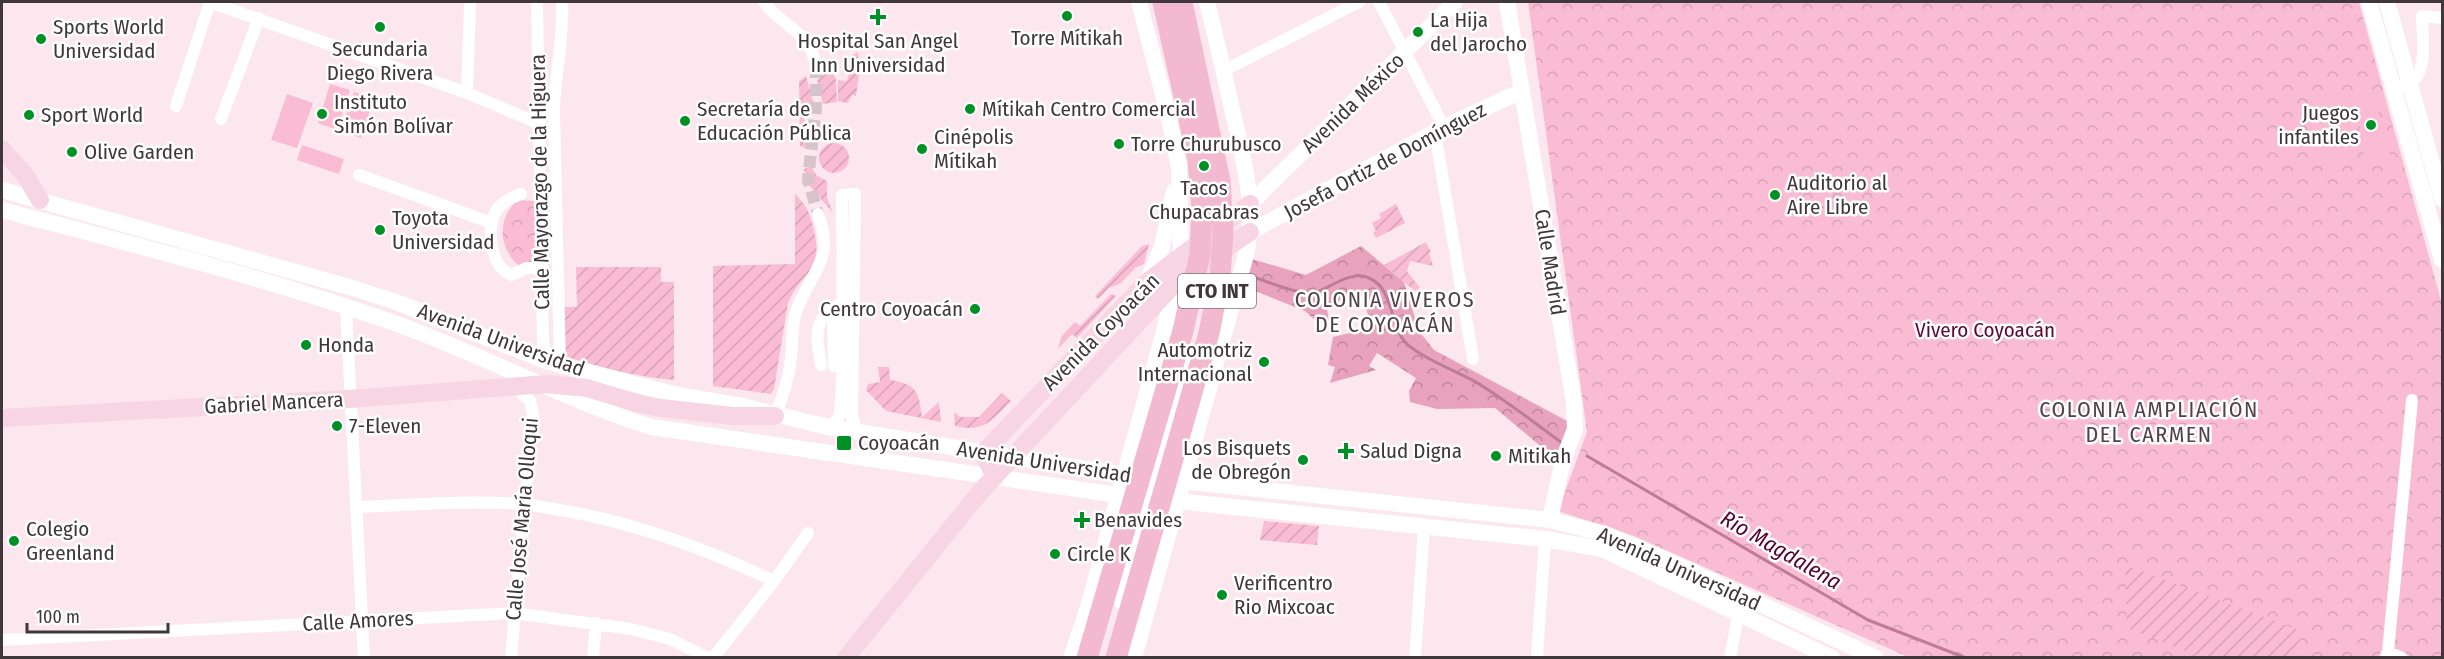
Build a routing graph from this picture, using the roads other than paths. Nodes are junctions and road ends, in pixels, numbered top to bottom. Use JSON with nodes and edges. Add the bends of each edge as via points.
{"nodes":[{"id":1,"x":210,"y":2,"type":"edge"},
{"id":2,"x":470,"y":2,"type":"edge"},
{"id":3,"x":537,"y":2,"type":"edge"},
{"id":4,"x":562,"y":2,"type":"edge"},
{"id":5,"x":764,"y":2,"type":"edge"},
{"id":6,"x":1138,"y":2,"type":"edge"},
{"id":7,"x":1163,"y":2,"type":"edge"},
{"id":8,"x":1182,"y":2,"type":"edge"},
{"id":9,"x":1207,"y":2,"type":"edge"},
{"id":10,"x":1359,"y":2,"type":"edge"},
{"id":11,"x":1379,"y":2,"type":"edge"},
{"id":12,"x":1455,"y":2,"type":"edge"},
{"id":13,"x":1507,"y":2,"type":"edge"},
{"id":14,"x":2369,"y":2,"type":"edge"},
{"id":15,"x":2387,"y":2,"type":"edge"},
{"id":16,"x":259,"y":18,"type":"junction"},
{"id":17,"x":2442,"y":18,"type":"edge"},
{"id":18,"x":1406,"y":52,"type":"junction"},
{"id":19,"x":816,"y":66,"type":"tunnel mouth"},
{"id":20,"x":1223,"y":71,"type":"junction"},
{"id":21,"x":2401,"y":87,"type":"junction"},
{"id":22,"x":1192,"y":89,"type":"junction"},
{"id":23,"x":1522,"y":91,"type":"junction"},
{"id":24,"x":467,"y":93,"type":"junction"},
{"id":25,"x":176,"y":106,"type":"dead end"},
{"id":26,"x":221,"y":119,"type":"dead end"},
{"id":27,"x":540,"y":124,"type":"junction"},
{"id":28,"x":1439,"y":130,"type":"junction"},
{"id":29,"x":1238,"y":134,"type":"junction"},
{"id":30,"x":2,"y":149,"type":"edge"},
{"id":31,"x":1178,"y":163,"type":"junction"},
{"id":32,"x":359,"y":175,"type":"dead end"},
{"id":33,"x":2,"y":190,"type":"edge"},
{"id":34,"x":521,"y":194,"type":"dead end"},
{"id":35,"x":2442,"y":199,"type":"edge"},
{"id":36,"x":40,"y":200,"type":"junction"},
{"id":37,"x":1250,"y":204,"type":"junction"},
{"id":38,"x":2,"y":210,"type":"edge"},
{"id":39,"x":818,"y":214,"type":"tunnel mouth"},
{"id":40,"x":492,"y":223,"type":"junction"},
{"id":41,"x":1250,"y":232,"type":"junction"},
{"id":42,"x":1181,"y":256,"type":"junction"},
{"id":43,"x":2442,"y":260,"type":"edge"},
{"id":44,"x":542,"y":268,"type":"junction"},
{"id":45,"x":1176,"y":282,"type":"junction"},
{"id":46,"x":1146,"y":283,"type":"junction"},
{"id":47,"x":840,"y":304,"type":"junction"},
{"id":48,"x":346,"y":307,"type":"junction"},
{"id":49,"x":1165,"y":327,"type":"junction"},
{"id":50,"x":1473,"y":359,"type":"dead end"},
{"id":51,"x":553,"y":363,"type":"junction"},
{"id":52,"x":843,"y":364,"type":"junction"},
{"id":53,"x":821,"y":365,"type":"dead end"},
{"id":54,"x":515,"y":379,"type":"junction"},
{"id":55,"x":546,"y":384,"type":"junction"},
{"id":56,"x":350,"y":399,"type":"junction"},
{"id":57,"x":2412,"y":400,"type":"dead end"},
{"id":58,"x":775,"y":416,"type":"junction"},
{"id":59,"x":2,"y":418,"type":"edge"},
{"id":60,"x":828,"y":427,"type":"junction"},
{"id":61,"x":857,"y":432,"type":"junction"},
{"id":62,"x":983,"y":453,"type":"junction"},
{"id":63,"x":1012,"y":458,"type":"junction"},
{"id":64,"x":995,"y":477,"type":"junction"},
{"id":65,"x":1155,"y":488,"type":"junction"},
{"id":66,"x":1118,"y":495,"type":"junction"},
{"id":67,"x":523,"y":504,"type":"junction"},
{"id":68,"x":356,"y":507,"type":"junction"},
{"id":69,"x":1550,"y":520,"type":"junction"},
{"id":70,"x":1424,"y":527,"type":"junction"},
{"id":71,"x":808,"y":533,"type":"dead end"},
{"id":72,"x":1545,"y":539,"type":"junction"},
{"id":73,"x":774,"y":580,"type":"junction"},
{"id":74,"x":1742,"y":596,"type":"junction"},
{"id":75,"x":1119,"y":600,"type":"junction"},
{"id":76,"x":1088,"y":607,"type":"junction"},
{"id":77,"x":1766,"y":607,"type":"junction"},
{"id":78,"x":514,"y":613,"type":"junction"},
{"id":79,"x":1738,"y":615,"type":"junction"},
{"id":80,"x":362,"y":621,"type":"junction"},
{"id":81,"x":596,"y":623,"type":"junction"},
{"id":82,"x":1760,"y":625,"type":"junction"},
{"id":83,"x":1142,"y":628,"type":"junction"},
{"id":84,"x":2,"y":640,"type":"edge"},
{"id":85,"x":2386,"y":655,"type":"edge"},
{"id":86,"x":364,"y":657,"type":"edge"},
{"id":87,"x":511,"y":657,"type":"edge"},
{"id":88,"x":593,"y":657,"type":"edge"},
{"id":89,"x":708,"y":657,"type":"edge"},
{"id":90,"x":713,"y":657,"type":"edge"},
{"id":91,"x":846,"y":657,"type":"edge"},
{"id":92,"x":1071,"y":657,"type":"edge"},
{"id":93,"x":1087,"y":657,"type":"edge"},
{"id":94,"x":1116,"y":657,"type":"edge"},
{"id":95,"x":1134,"y":657,"type":"edge"},
{"id":96,"x":1415,"y":657,"type":"edge"},
{"id":97,"x":1536,"y":657,"type":"edge"},
{"id":98,"x":1730,"y":657,"type":"edge"},
{"id":99,"x":1832,"y":657,"type":"edge"},
{"id":100,"x":1876,"y":657,"type":"edge"},
{"id":101,"x":2402,"y":657,"type":"edge"}],
"edges":[{"from":1,"to":16,"type":"street"},
{"from":1,"to":25,"type":"street"},
{"from":2,"to":24,"type":"street"},
{"from":3,"to":27,"type":"street","name":"Calle Mayorazgo de la Higuera"},
{"from":4,"to":51,"type":"street","via":[[554,110]]},
{"from":5,"to":19,"type":"street","via":[[808,43]]},
{"from":6,"to":31,"type":"main road","number":"CTO INT"},
{"from":7,"to":22,"type":"highway","number":"CTO INT"},
{"from":8,"to":22,"type":"highway","number":"CTO INT"},
{"from":9,"to":20,"type":"main road","number":"CTO INT"},
{"from":10,"to":20,"type":"street"},
{"from":11,"to":18,"type":"street"},
{"from":12,"to":18,"type":"main road","name":"Avenida México"},
{"from":13,"to":23,"type":"main road","name":"Calle Madrid"},
{"from":14,"to":21,"type":"main road"},
{"from":15,"to":21,"type":"main road"},
{"from":16,"to":24,"type":"street"},
{"from":16,"to":26,"type":"street"},
{"from":17,"to":21,"type":"street","via":[[2422,16],[2422,63],[2418,76]]},
{"from":18,"to":28,"type":"street"},
{"from":18,"to":37,"type":"main road","name":"Avenida México"},
{"from":20,"to":29,"type":"main road","number":"CTO INT"},
{"from":21,"to":35,"type":"main road"},
{"from":21,"to":43,"type":"main road"},
{"from":22,"to":65,"type":"highway","number":"CTO INT","via":[[1201,187],[1200,254]]},
{"from":23,"to":28,"type":"main road","name":"Josefa Ortiz de Domínguez"},
{"from":23,"to":69,"type":"main road","name":"Calle Madrid","via":[[1574,403],[1575,429],[1563,460]]},
{"from":24,"to":27,"type":"street"},
{"from":27,"to":44,"type":"street","name":"Calle Mayorazgo de la Higuera"},
{"from":28,"to":41,"type":"main road","name":"Josefa Ortiz de Domínguez"},
{"from":28,"to":50,"type":"street","via":[[1439,158]]},
{"from":29,"to":31,"type":"main road","via":[[1230,152],[1217,161]]},
{"from":29,"to":37,"type":"main road","number":"CTO INT"},
{"from":30,"to":36,"type":"main road"},
{"from":31,"to":42,"type":"main road","number":"CTO INT"},
{"from":31,"to":46,"type":"main road","via":[[1162,247]]},
{"from":32,"to":40,"type":"street"},
{"from":33,"to":36,"type":"main road","name":"Avenida Universidad"},
{"from":34,"to":40,"type":"street","via":[[502,203]]},
{"from":36,"to":51,"type":"main road","name":"Avenida Universidad","via":[[353,288]]},
{"from":37,"to":41,"type":"main road","number":"CTO INT"},
{"from":37,"to":42,"type":"main road","name":"Avenida Coyoacán"},
{"from":38,"to":48,"type":"main road","name":"Avenida Universidad","via":[[238,272]]},
{"from":39,"to":58,"type":"street","via":[[823,230],[823,255],[795,314],[791,362]]},
{"from":40,"to":44,"type":"street","via":[[493,249],[501,269],[512,275],[526,268]]},
{"from":41,"to":45,"type":"main road","name":"Avenida Coyoacán"},
{"from":41,"to":65,"type":"main road","number":"CTO INT","via":[[1246,255]]},
{"from":42,"to":45,"type":"main road","number":"CTO INT"},
{"from":42,"to":46,"type":"main road","name":"Avenida Coyoacán"},
{"from":44,"to":51,"type":"street","name":"Calle Mayorazgo de la Higuera","via":[[543,340]]},
{"from":45,"to":49,"type":"main road","number":"CTO INT"},
{"from":45,"to":63,"type":"main road","name":"Avenida Coyoacán"},
{"from":46,"to":62,"type":"main road","name":"Avenida Coyoacán"},
{"from":47,"to":52,"type":"street"},
{"from":47,"to":52,"type":"street","via":[[842,195],[855,194]]},
{"from":47,"to":53,"type":"street","via":[[826,311],[818,327]]},
{"from":48,"to":54,"type":"main road","name":"Avenida Universidad","via":[[388,320]]},
{"from":48,"to":56,"type":"street"},
{"from":49,"to":65,"type":"main road","number":"CTO INT"},
{"from":49,"to":65,"type":"main road","via":[[1179,339],[1184,366]]},
{"from":51,"to":54,"type":"main road"},
{"from":51,"to":58,"type":"main road","name":"Avenida Universidad"},
{"from":52,"to":60,"type":"street","via":[[840,415]]},
{"from":52,"to":61,"type":"street"},
{"from":54,"to":55,"type":"main road","name":"Gabriel Mancera"},
{"from":54,"to":56,"type":"main road","name":"Gabriel Mancera"},
{"from":54,"to":67,"type":"street","name":"Calle José María Olloqui","via":[[530,401],[533,414]]},
{"from":55,"to":58,"type":"main road","name":"Gabriel Mancera","via":[[587,388],[661,408],[732,417]]},
{"from":55,"to":64,"type":"main road","name":"Avenida Universidad","via":[[651,427]]},
{"from":56,"to":59,"type":"main road","name":"Gabriel Mancera"},
{"from":56,"to":68,"type":"street"},
{"from":57,"to":85,"type":"street"},
{"from":58,"to":60,"type":"main road","name":"Avenida Universidad"},
{"from":60,"to":61,"type":"main road","name":"Avenida Universidad"},
{"from":61,"to":62,"type":"main road","name":"Avenida Universidad"},
{"from":62,"to":63,"type":"main road","name":"Avenida Universidad"},
{"from":62,"to":64,"type":"main road"},
{"from":63,"to":64,"type":"main road","name":"Avenida Coyoacán"},
{"from":63,"to":65,"type":"main road","name":"Avenida Universidad"},
{"from":64,"to":66,"type":"main road","name":"Avenida Universidad"},
{"from":64,"to":91,"type":"main road","name":"Avenida Coyoacán"},
{"from":65,"to":66,"type":"main road","name":"Avenida Universidad"},
{"from":65,"to":66,"type":"main road","number":"CTO INT"},
{"from":65,"to":69,"type":"main road","name":"Avenida Universidad"},
{"from":65,"to":70,"type":"main road","name":"Avenida Universidad"},
{"from":65,"to":75,"type":"main road"},
{"from":65,"to":83,"type":"main road","number":"CTO INT"},
{"from":65,"to":93,"type":"highway","number":"CTO INT"},
{"from":65,"to":94,"type":"highway","number":"CTO INT"},
{"from":66,"to":76,"type":"main road","number":"CTO INT"},
{"from":67,"to":68,"type":"street"},
{"from":67,"to":73,"type":"street","via":[[657,533]]},
{"from":67,"to":78,"type":"street","name":"Calle José María Olloqui"},
{"from":68,"to":80,"type":"street"},
{"from":69,"to":74,"type":"main road","name":"Avenida Universidad","via":[[1606,534]]},
{"from":70,"to":72,"type":"main road","name":"Avenida Universidad"},
{"from":70,"to":96,"type":"street"},
{"from":71,"to":73,"type":"street"},
{"from":72,"to":79,"type":"main road","name":"Avenida Universidad","via":[[1602,549]]},
{"from":72,"to":97,"type":"street"},
{"from":73,"to":90,"type":"street"},
{"from":74,"to":77,"type":"main road","name":"Avenida Universidad"},
{"from":74,"to":79,"type":"street"},
{"from":75,"to":76,"type":"main road","via":[[1101,600]]},
{"from":75,"to":83,"type":"main road","via":[[1133,608]]},
{"from":76,"to":92,"type":"main road","number":"CTO INT"},
{"from":77,"to":82,"type":"main road"},
{"from":77,"to":100,"type":"main road","name":"Avenida Universidad"},
{"from":78,"to":80,"type":"street","name":"Calle Amores"},
{"from":78,"to":81,"type":"street","name":"Calle Amores"},
{"from":78,"to":87,"type":"street","name":"Calle José María Olloqui"},
{"from":79,"to":82,"type":"main road","name":"Avenida Universidad"},
{"from":79,"to":98,"type":"street"},
{"from":80,"to":84,"type":"street","name":"Calle Amores"},
{"from":80,"to":86,"type":"street"},
{"from":81,"to":88,"type":"street"},
{"from":81,"to":89,"type":"street","name":"Calle Amores","via":[[670,639]]},
{"from":82,"to":99,"type":"main road","name":"Avenida Universidad"},
{"from":83,"to":95,"type":"main road","number":"CTO INT"},
{"from":85,"to":101,"type":"street"}]}
